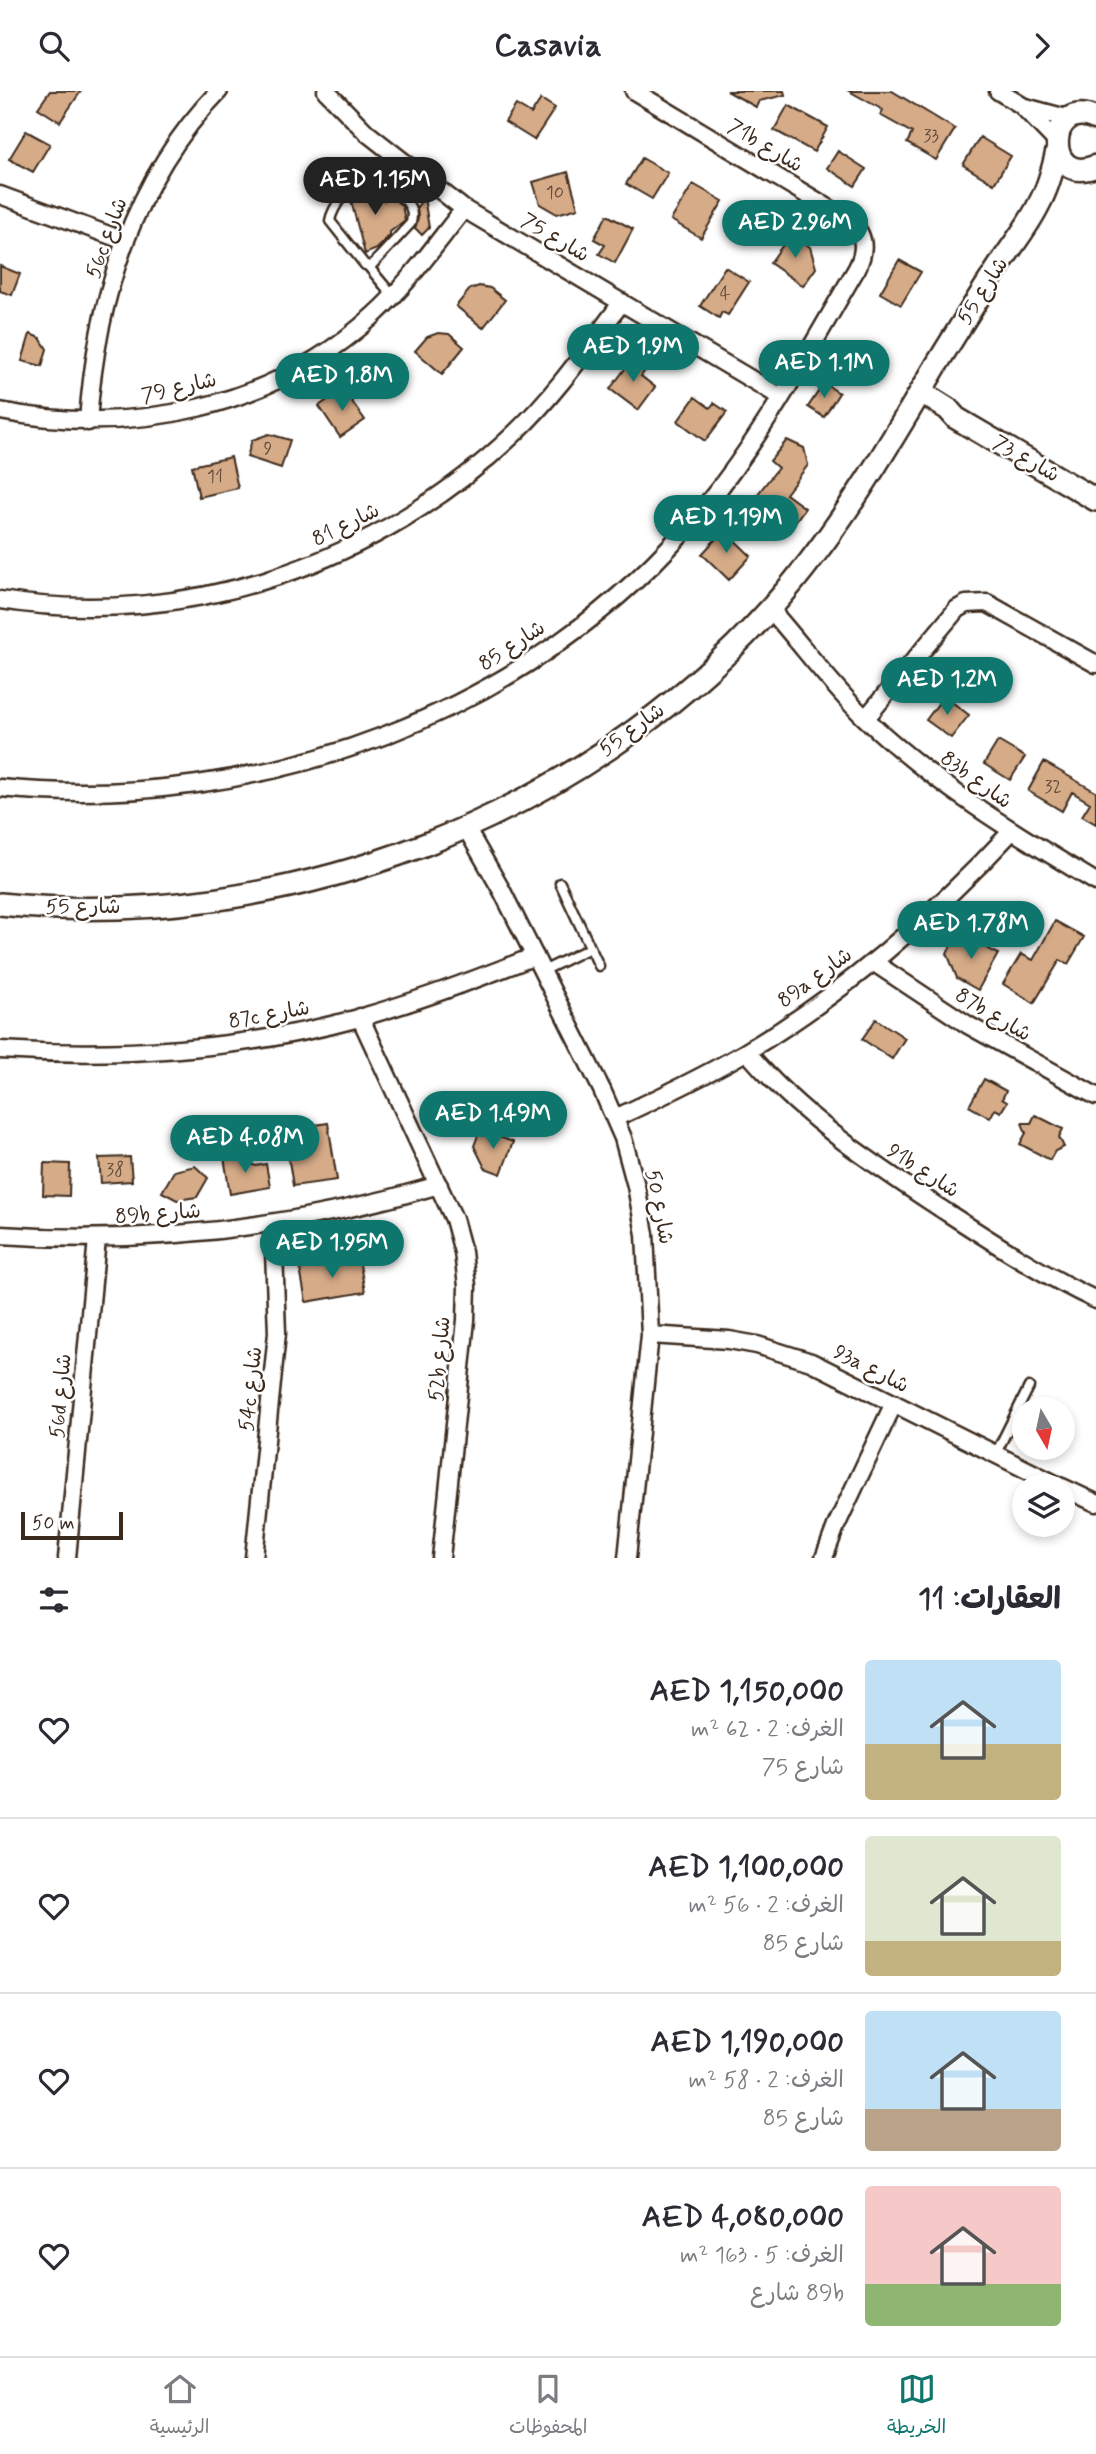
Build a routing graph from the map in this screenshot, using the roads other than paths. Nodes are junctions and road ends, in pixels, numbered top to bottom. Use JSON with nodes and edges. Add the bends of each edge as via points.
{"nodes":[{"id":1,"x":219,"y":91,"type":"edge"},
{"id":2,"x":326,"y":91,"type":"edge"},
{"id":3,"x":634,"y":91,"type":"edge"},
{"id":4,"x":998,"y":91,"type":"edge"},
{"id":5,"x":1096,"y":99,"type":"edge"},
{"id":6,"x":1021,"y":105,"type":"junction"},
{"id":7,"x":1072,"y":118,"type":"junction"},
{"id":8,"x":1096,"y":119,"type":"edge"},
{"id":9,"x":1057,"y":146,"type":"junction"},
{"id":10,"x":1091,"y":167,"type":"edge"},
{"id":11,"x":421,"y":176,"type":"junction"},
{"id":12,"x":0,"y":195,"type":"edge"},
{"id":13,"x":403,"y":199,"type":"junction"},
{"id":14,"x":1040,"y":204,"type":"junction"},
{"id":15,"x":464,"y":209,"type":"junction"},
{"id":16,"x":125,"y":241,"type":"junction"},
{"id":17,"x":864,"y":246,"type":"joint"},
{"id":18,"x":368,"y":266,"type":"junction"},
{"id":19,"x":394,"y":296,"type":"junction"},
{"id":20,"x":622,"y":302,"type":"junction"},
{"id":21,"x":918,"y":396,"type":"junction"},
{"id":22,"x":782,"y":397,"type":"junction"},
{"id":23,"x":0,"y":411,"type":"edge"},
{"id":24,"x":88,"y":422,"type":"junction"},
{"id":25,"x":1096,"y":500,"type":"edge"},
{"id":26,"x":0,"y":600,"type":"edge"},
{"id":27,"x":766,"y":613,"type":"junction"},
{"id":28,"x":1096,"y":664,"type":"edge"},
{"id":29,"x":866,"y":718,"type":"junction"},
{"id":30,"x":0,"y":788,"type":"edge"},
{"id":31,"x":471,"y":825,"type":"junction"},
{"id":32,"x":1011,"y":832,"type":"junction"},
{"id":33,"x":1096,"y":882,"type":"edge"},
{"id":34,"x":560,"y":883,"type":"dead end"},
{"id":35,"x":0,"y":904,"type":"edge"},
{"id":36,"x":590,"y":948,"type":"junction"},
{"id":37,"x":535,"y":956,"type":"junction"},
{"id":38,"x":873,"y":962,"type":"junction"},
{"id":39,"x":599,"y":966,"type":"dead end"},
{"id":40,"x":543,"y":971,"type":"junction"},
{"id":41,"x":360,"y":1017,"type":"junction"},
{"id":42,"x":0,"y":1050,"type":"edge"},
{"id":43,"x":747,"y":1052,"type":"junction"},
{"id":44,"x":1096,"y":1095,"type":"edge"},
{"id":45,"x":615,"y":1118,"type":"junction"},
{"id":46,"x":439,"y":1185,"type":"junction"},
{"id":47,"x":273,"y":1223,"type":"junction"},
{"id":48,"x":0,"y":1235,"type":"edge"},
{"id":49,"x":97,"y":1239,"type":"junction"},
{"id":50,"x":1096,"y":1300,"type":"edge"},
{"id":51,"x":650,"y":1335,"type":"junction"},
{"id":52,"x":1029,"y":1387,"type":"dead end"},
{"id":53,"x":894,"y":1403,"type":"junction"},
{"id":54,"x":995,"y":1455,"type":"junction"},
{"id":55,"x":1035,"y":1474,"type":"edge"},
{"id":56,"x":1075,"y":1493,"type":"edge"},
{"id":57,"x":1096,"y":1503,"type":"edge"},
{"id":58,"x":67,"y":1558,"type":"edge"},
{"id":59,"x":254,"y":1558,"type":"edge"},
{"id":60,"x":441,"y":1558,"type":"edge"},
{"id":61,"x":627,"y":1558,"type":"edge"},
{"id":62,"x":824,"y":1558,"type":"edge"}],
"edges":[{"from":1,"to":16,"type":"street","name":"56c شارع","via":[[169,154]]},
{"from":2,"to":11,"type":"street","name":"شارع 75","via":[[367,133]]},
{"from":3,"to":17,"type":"street","name":"71b شارع","via":[[847,219],[861,233]]},
{"from":4,"to":6,"type":"street"},
{"from":5,"to":7,"type":"street"},
{"from":6,"to":7,"type":"street"},
{"from":6,"to":9,"type":"street"},
{"from":7,"to":8,"type":"street"},
{"from":7,"to":9,"type":"street","name":"شارع 55","via":[[1063,124]]},
{"from":9,"to":10,"type":"street","via":[[1069,165]]},
{"from":9,"to":14,"type":"street","name":"شارع 55"},
{"from":10,"to":14,"type":"street","name":"شارع 55"},
{"from":11,"to":13,"type":"lane"},
{"from":11,"to":15,"type":"street","name":"شارع 75"},
{"from":12,"to":16,"type":"street"},
{"from":13,"to":18,"type":"lane","via":[[410,206],[411,223],[377,263]]},
{"from":13,"to":18,"type":"lane","via":[[364,176],[331,215],[332,226]]},
{"from":14,"to":21,"type":"street","name":"شارع 55"},
{"from":15,"to":19,"type":"street","name":"شارع 79"},
{"from":15,"to":20,"type":"street","name":"شارع 75"},
{"from":16,"to":24,"type":"street","name":"56c شارع","via":[[97,343]]},
{"from":17,"to":22,"type":"street","name":"شارع 85","via":[[857,268]]},
{"from":18,"to":19,"type":"lane"},
{"from":19,"to":24,"type":"street","name":"شارع 79","via":[[328,351],[253,390],[174,414]]},
{"from":20,"to":22,"type":"street","name":"شارع 75"},
{"from":20,"to":26,"type":"street","name":"شارع 81","via":[[554,392],[508,440],[442,495],[358,545],[292,572],[189,599],[71,607]]},
{"from":21,"to":25,"type":"street","name":"شارع 73","via":[[948,409]]},
{"from":21,"to":27,"type":"street","name":"شارع 55","via":[[831,534]]},
{"from":22,"to":30,"type":"street","name":"شارع 85","via":[[703,510],[624,590],[535,658],[437,713],[313,761],[248,776],[116,792]]},
{"from":23,"to":24,"type":"street","name":"شارع 79"},
{"from":27,"to":29,"type":"street","name":"83b شارع","via":[[804,647],[815,665]]},
{"from":27,"to":31,"type":"street","name":"شارع 55","via":[[681,694],[635,729],[537,792]]},
{"from":28,"to":29,"type":"street","via":[[987,603],[966,604]]},
{"from":29,"to":32,"type":"street","name":"83b شارع","via":[[933,776]]},
{"from":31,"to":35,"type":"street","name":"شارع 55","via":[[347,872],[221,899],[93,909]]},
{"from":31,"to":37,"type":"street","name":"شارع 50","via":[[497,870],[502,891]]},
{"from":32,"to":33,"type":"street","name":"83b شارع"},
{"from":32,"to":38,"type":"street","name":"89a شارع","via":[[944,901]]},
{"from":34,"to":36,"type":"lane"},
{"from":36,"to":39,"type":"lane"},
{"from":36,"to":40,"type":"lane"},
{"from":37,"to":40,"type":"street","name":"شارع 50"},
{"from":37,"to":41,"type":"street","name":"87c شارع"},
{"from":38,"to":43,"type":"street","name":"89a شارع"},
{"from":38,"to":44,"type":"street","name":"87b شارع","via":[[968,1025]]},
{"from":40,"to":45,"type":"street","name":"شارع 50"},
{"from":41,"to":42,"type":"street","name":"87c شارع","via":[[201,1048],[93,1053]]},
{"from":41,"to":46,"type":"street","name":"52b شارع"},
{"from":43,"to":45,"type":"street","name":"89a شارع"},
{"from":43,"to":50,"type":"street","name":"91b شارع","via":[[792,1101],[842,1142],[999,1246]]},
{"from":45,"to":51,"type":"street","name":"شارع 50","via":[[645,1234]]},
{"from":46,"to":47,"type":"street","name":"89b شارع","via":[[357,1208]]},
{"from":46,"to":60,"type":"street","name":"52b شارع","via":[[460,1241],[467,1286]]},
{"from":47,"to":49,"type":"street","name":"89b شارع"},
{"from":47,"to":59,"type":"street","name":"54c شارع","via":[[278,1333]]},
{"from":48,"to":49,"type":"street","name":"89b شارع"},
{"from":49,"to":58,"type":"street","name":"56d شارع"},
{"from":51,"to":53,"type":"street","name":"93a شارع","via":[[729,1340],[784,1352]]},
{"from":51,"to":61,"type":"street","name":"شارع 50"},
{"from":52,"to":54,"type":"lane"},
{"from":53,"to":54,"type":"street","name":"93a شارع"},
{"from":53,"to":62,"type":"street"},
{"from":54,"to":55,"type":"street","name":"93a شارع"},
{"from":56,"to":57,"type":"street","name":"93a شارع"}]}
